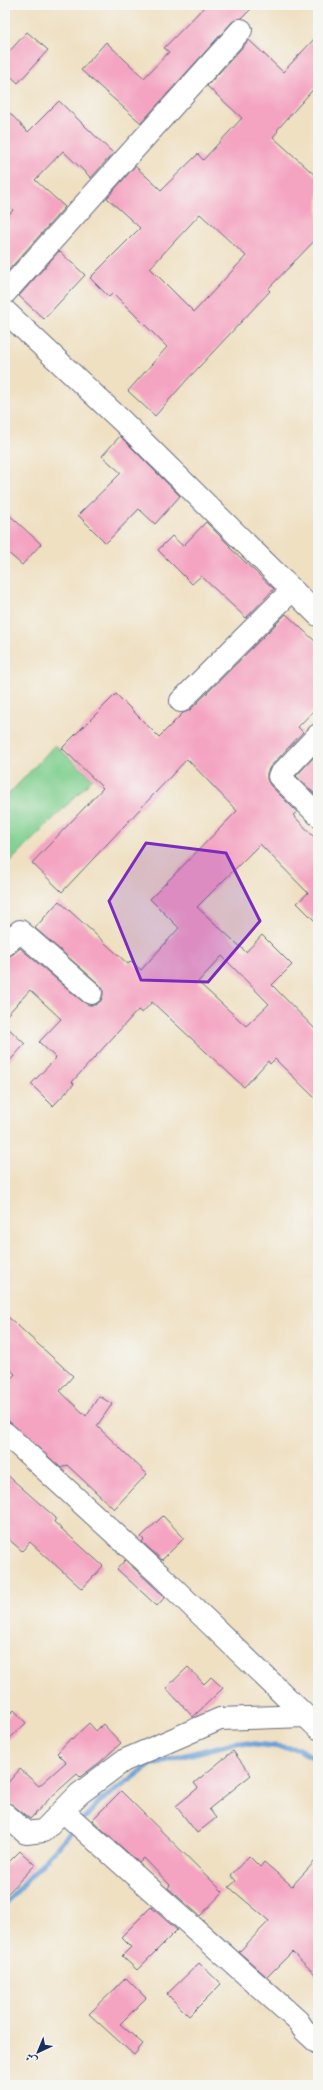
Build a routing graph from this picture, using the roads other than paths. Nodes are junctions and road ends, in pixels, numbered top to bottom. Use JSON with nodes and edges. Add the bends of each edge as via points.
{"nodes":[{"id":1,"x":241,"y":30,"type":"dead end"},
{"id":2,"x":5,"y":293,"type":"edge"},
{"id":3,"x":5,"y":311,"type":"edge"},
{"id":4,"x":292,"y":590,"type":"junction"},
{"id":5,"x":318,"y":615,"type":"edge"},
{"id":6,"x":181,"y":701,"type":"dead end"},
{"id":7,"x":318,"y":735,"type":"edge"},
{"id":8,"x":318,"y":815,"type":"edge"},
{"id":9,"x":5,"y":945,"type":"edge"},
{"id":10,"x":91,"y":993,"type":"dead end"},
{"id":11,"x":5,"y":1433,"type":"edge"},
{"id":12,"x":312,"y":1722,"type":"edge"},
{"id":13,"x":63,"y":1811,"type":"junction"},
{"id":14,"x":5,"y":1814,"type":"edge"},
{"id":15,"x":318,"y":2043,"type":"edge"}],
"edges":[{"from":1,"to":2,"type":"street"},
{"from":3,"to":4,"type":"street","via":[[123,422]]},
{"from":4,"to":5,"type":"street"},
{"from":4,"to":6,"type":"street"},
{"from":7,"to":8,"type":"street","via":[[279,776]]},
{"from":9,"to":10,"type":"street","via":[[20,931]]},
{"from":11,"to":12,"type":"street","via":[[161,1576]]},
{"from":12,"to":13,"type":"street","via":[[220,1719],[123,1761],[79,1794]]},
{"from":13,"to":14,"type":"street","via":[[43,1831],[26,1833]]},
{"from":13,"to":15,"type":"street","via":[[298,2021]]}]}
